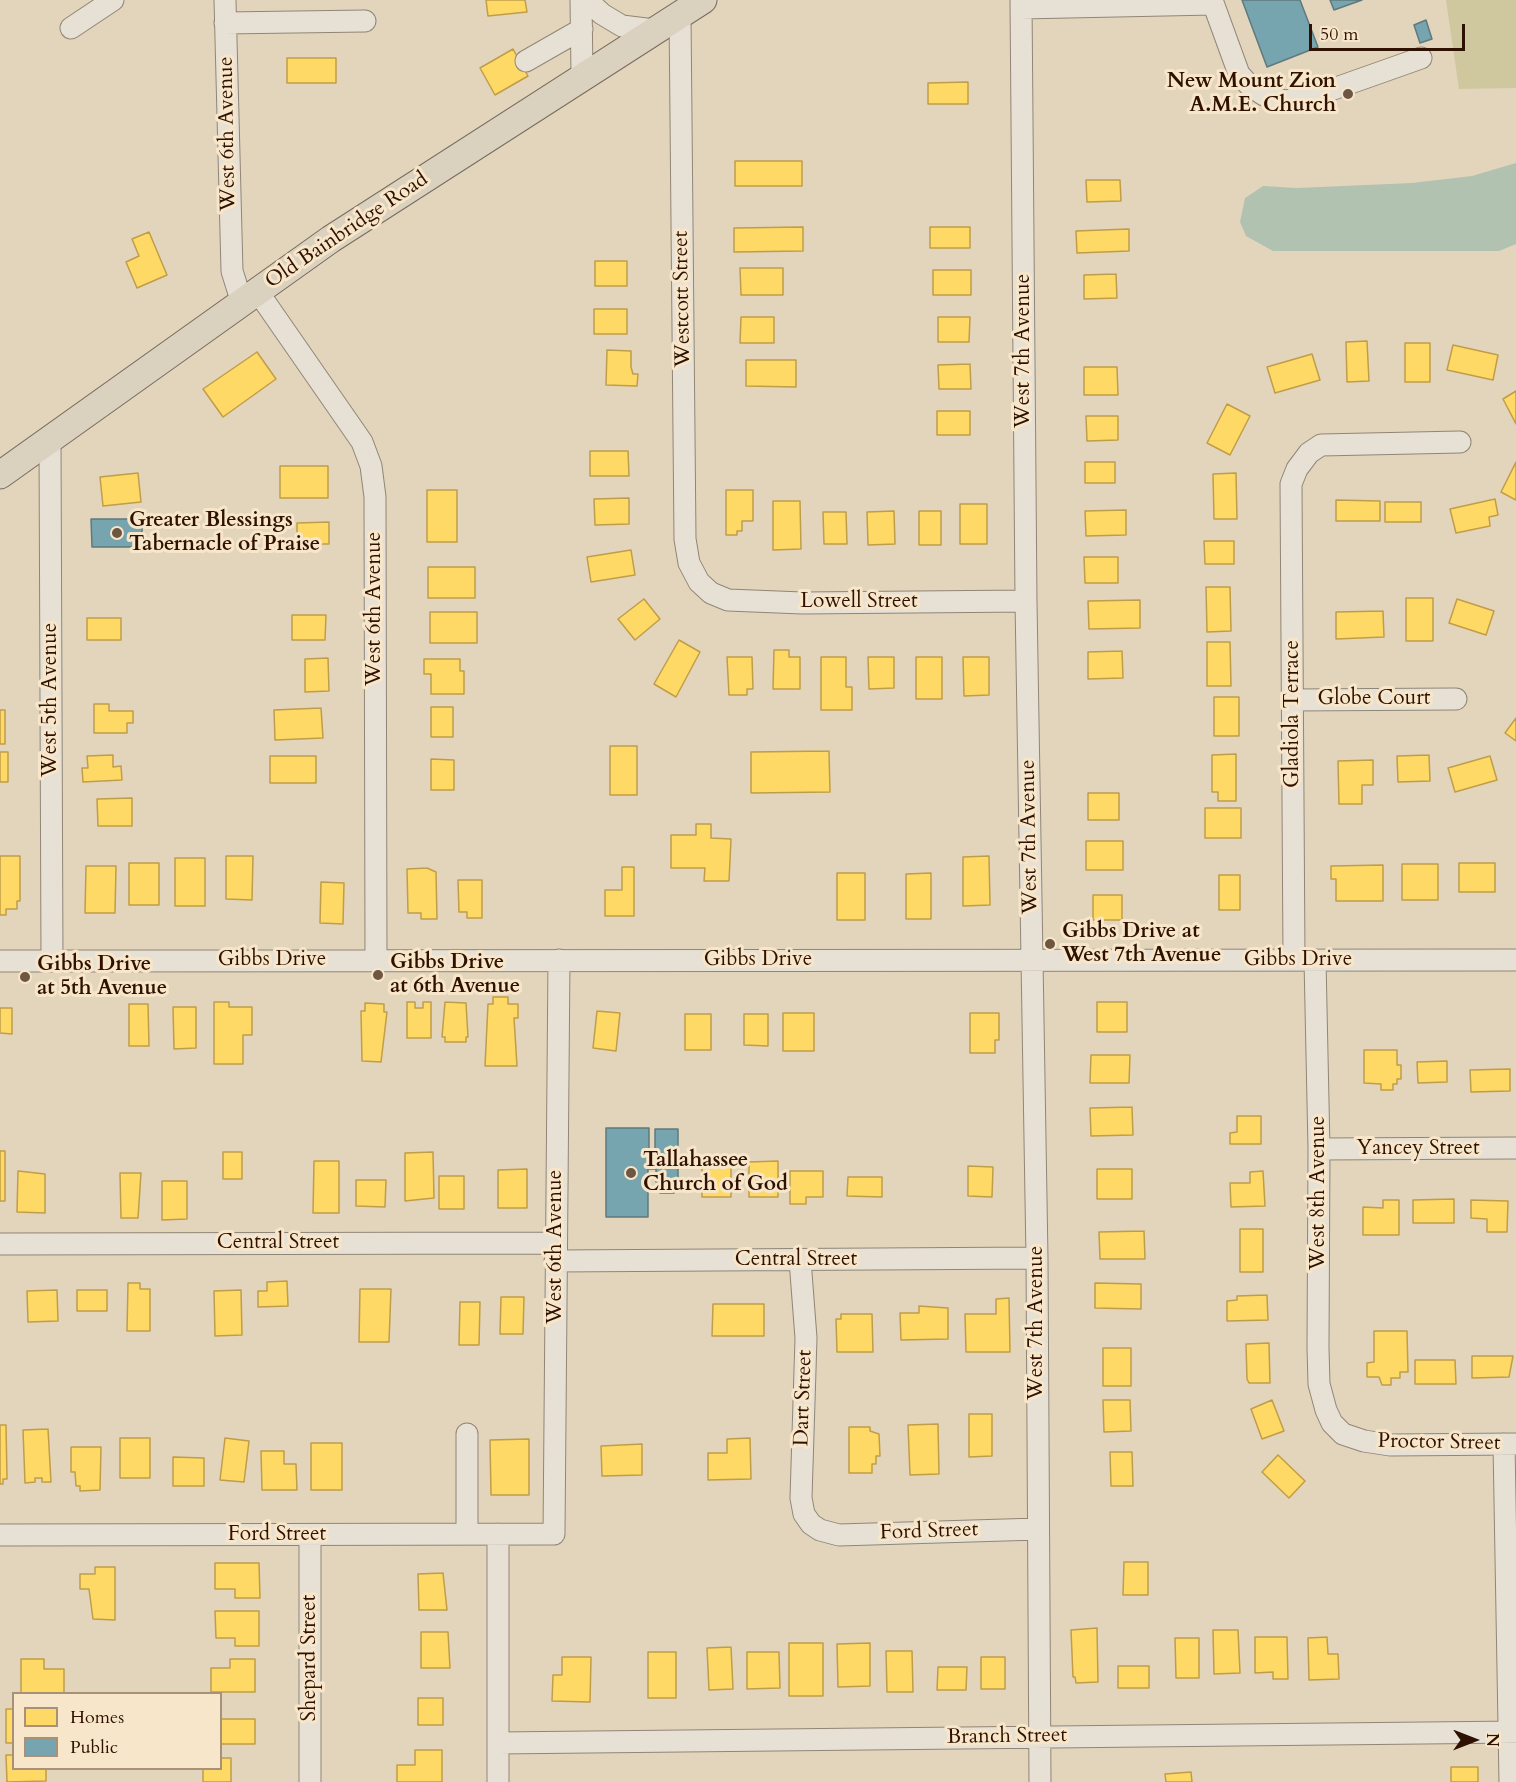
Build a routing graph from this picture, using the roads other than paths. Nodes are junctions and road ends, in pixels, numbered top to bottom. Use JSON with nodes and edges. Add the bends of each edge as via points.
{"nodes":[{"id":1,"x":113,"y":0,"type":"edge"},
{"id":2,"x":225,"y":0,"type":"edge"},
{"id":3,"x":581,"y":0,"type":"edge"},
{"id":4,"x":587,"y":0,"type":"edge"},
{"id":5,"x":702,"y":0,"type":"edge"},
{"id":6,"x":1213,"y":2,"type":"edge"},
{"id":7,"x":1021,"y":4,"type":"edge"},
{"id":8,"x":680,"y":14,"type":"junction"},
{"id":9,"x":365,"y":21,"type":"dead end"},
{"id":10,"x":225,"y":23,"type":"junction"},
{"id":11,"x":71,"y":28,"type":"dead end"},
{"id":12,"x":582,"y":29,"type":"junction"},
{"id":13,"x":654,"y":30,"type":"junction"},
{"id":14,"x":1421,"y":58,"type":"dead end"},
{"id":15,"x":526,"y":61,"type":"dead end"},
{"id":16,"x":582,"y":75,"type":"junction"},
{"id":17,"x":250,"y":297,"type":"junction"},
{"id":18,"x":50,"y":440,"type":"junction"},
{"id":19,"x":1460,"y":442,"type":"dead end"},
{"id":20,"x":0,"y":475,"type":"edge"},
{"id":21,"x":699,"y":582,"type":"joint"},
{"id":22,"x":1026,"y":601,"type":"junction"},
{"id":23,"x":1456,"y":699,"type":"dead end"},
{"id":24,"x":1293,"y":700,"type":"junction"},
{"id":25,"x":376,"y":960,"type":"junction"},
{"id":26,"x":559,"y":960,"type":"junction"},
{"id":27,"x":1032,"y":960,"type":"junction"},
{"id":28,"x":1305,"y":960,"type":"junction"},
{"id":29,"x":1516,"y":960,"type":"edge"},
{"id":30,"x":0,"y":961,"type":"edge"},
{"id":31,"x":52,"y":961,"type":"junction"},
{"id":32,"x":1516,"y":1148,"type":"edge"},
{"id":33,"x":1319,"y":1149,"type":"junction"},
{"id":34,"x":0,"y":1244,"type":"edge"},
{"id":35,"x":555,"y":1252,"type":"junction"},
{"id":36,"x":1037,"y":1258,"type":"junction"},
{"id":37,"x":800,"y":1260,"type":"junction"},
{"id":38,"x":1332,"y":1424,"type":"joint"},
{"id":39,"x":467,"y":1434,"type":"dead end"},
{"id":40,"x":1510,"y":1444,"type":"edge"},
{"id":41,"x":1038,"y":1529,"type":"junction"},
{"id":42,"x":819,"y":1530,"type":"joint"},
{"id":43,"x":467,"y":1534,"type":"junction"},
{"id":44,"x":498,"y":1534,"type":"junction"},
{"id":45,"x":554,"y":1534,"type":"joint"},
{"id":46,"x":0,"y":1535,"type":"edge"},
{"id":47,"x":310,"y":1535,"type":"junction"},
{"id":48,"x":1513,"y":1732,"type":"edge"},
{"id":49,"x":1040,"y":1737,"type":"junction"},
{"id":50,"x":498,"y":1743,"type":"junction"},
{"id":51,"x":310,"y":1782,"type":"edge"},
{"id":52,"x":498,"y":1782,"type":"edge"},
{"id":53,"x":1040,"y":1782,"type":"edge"},
{"id":54,"x":1510,"y":1782,"type":"edge"}],
"edges":[{"from":1,"to":11,"type":"street"},
{"from":2,"to":10,"type":"street","name":"West 6th Avenue"},
{"from":3,"to":12,"type":"street"},
{"from":4,"to":13,"type":"street","via":[[622,26]]},
{"from":5,"to":8,"type":"main road","name":"Old Bainbridge Road"},
{"from":6,"to":7,"type":"street"},
{"from":6,"to":14,"type":"street","via":[[1239,74],[1264,95],[1285,101],[1308,98]]},
{"from":7,"to":22,"type":"street","name":"West 7th Avenue"},
{"from":8,"to":13,"type":"main road","name":"Old Bainbridge Road"},
{"from":8,"to":21,"type":"street","name":"Westcott Street","via":[[685,539],[689,563]]},
{"from":9,"to":10,"type":"street"},
{"from":10,"to":17,"type":"street","name":"West 6th Avenue","via":[[232,271]]},
{"from":12,"to":15,"type":"street"},
{"from":12,"to":16,"type":"street"},
{"from":13,"to":16,"type":"main road","name":"Old Bainbridge Road"},
{"from":16,"to":17,"type":"main road","name":"Old Bainbridge Road","via":[[331,239]]},
{"from":17,"to":18,"type":"main road","name":"Old Bainbridge Road"},
{"from":17,"to":25,"type":"street","name":"West 6th Avenue","via":[[362,442],[371,466],[375,497]]},
{"from":18,"to":20,"type":"main road","name":"Old Bainbridge Road"},
{"from":18,"to":31,"type":"street","name":"West 5th Avenue"},
{"from":19,"to":24,"type":"street","name":"Gladiola Terrace","via":[[1321,446],[1309,453],[1297,469],[1291,484]]},
{"from":21,"to":22,"type":"street","name":"Lowell Street","via":[[711,593],[728,600]]},
{"from":22,"to":27,"type":"street","name":"West 7th Avenue"},
{"from":23,"to":24,"type":"street","name":"Globe Court"},
{"from":24,"to":28,"type":"street","name":"Gladiola Terrace"},
{"from":25,"to":26,"type":"street","name":"Gibbs Drive"},
{"from":25,"to":31,"type":"street","name":"Gibbs Drive"},
{"from":26,"to":27,"type":"street","name":"Gibbs Drive"},
{"from":26,"to":35,"type":"street","name":"West 6th Avenue"},
{"from":27,"to":28,"type":"street","name":"Gibbs Drive"},
{"from":27,"to":36,"type":"street","name":"West 7th Avenue"},
{"from":28,"to":29,"type":"street","name":"Gibbs Drive"},
{"from":28,"to":33,"type":"street","name":"West 8th Avenue"},
{"from":30,"to":31,"type":"street","name":"Gibbs Drive"},
{"from":32,"to":33,"type":"street","name":"Yancey Street"},
{"from":33,"to":38,"type":"street","name":"West 8th Avenue","via":[[1319,1384]]},
{"from":34,"to":35,"type":"street","name":"Central Street"},
{"from":35,"to":37,"type":"street","name":"Central Street"},
{"from":35,"to":45,"type":"street","name":"West 6th Avenue"},
{"from":36,"to":37,"type":"street","name":"Central Street"},
{"from":36,"to":41,"type":"street","name":"West 7th Avenue"},
{"from":37,"to":42,"type":"street","name":"Dart Street","via":[[806,1338],[801,1498],[804,1514]]},
{"from":38,"to":40,"type":"street","name":"Proctor Street","via":[[1343,1434],[1390,1445]]},
{"from":39,"to":43,"type":"street"},
{"from":40,"to":48,"type":"street"},
{"from":41,"to":42,"type":"street","name":"Ford Street","via":[[839,1535]]},
{"from":41,"to":49,"type":"street","name":"West 7th Avenue"},
{"from":43,"to":44,"type":"street","name":"Ford Street"},
{"from":43,"to":47,"type":"street","name":"Ford Street"},
{"from":44,"to":45,"type":"street","name":"Ford Street"},
{"from":44,"to":50,"type":"street"},
{"from":46,"to":47,"type":"street","name":"Ford Street"},
{"from":47,"to":51,"type":"street","name":"Shepard Street"},
{"from":48,"to":49,"type":"street","name":"Branch Street"},
{"from":48,"to":54,"type":"street"},
{"from":49,"to":50,"type":"street","name":"Branch Street"},
{"from":49,"to":53,"type":"street","name":"West 7th Avenue"},
{"from":50,"to":52,"type":"street"}]}
